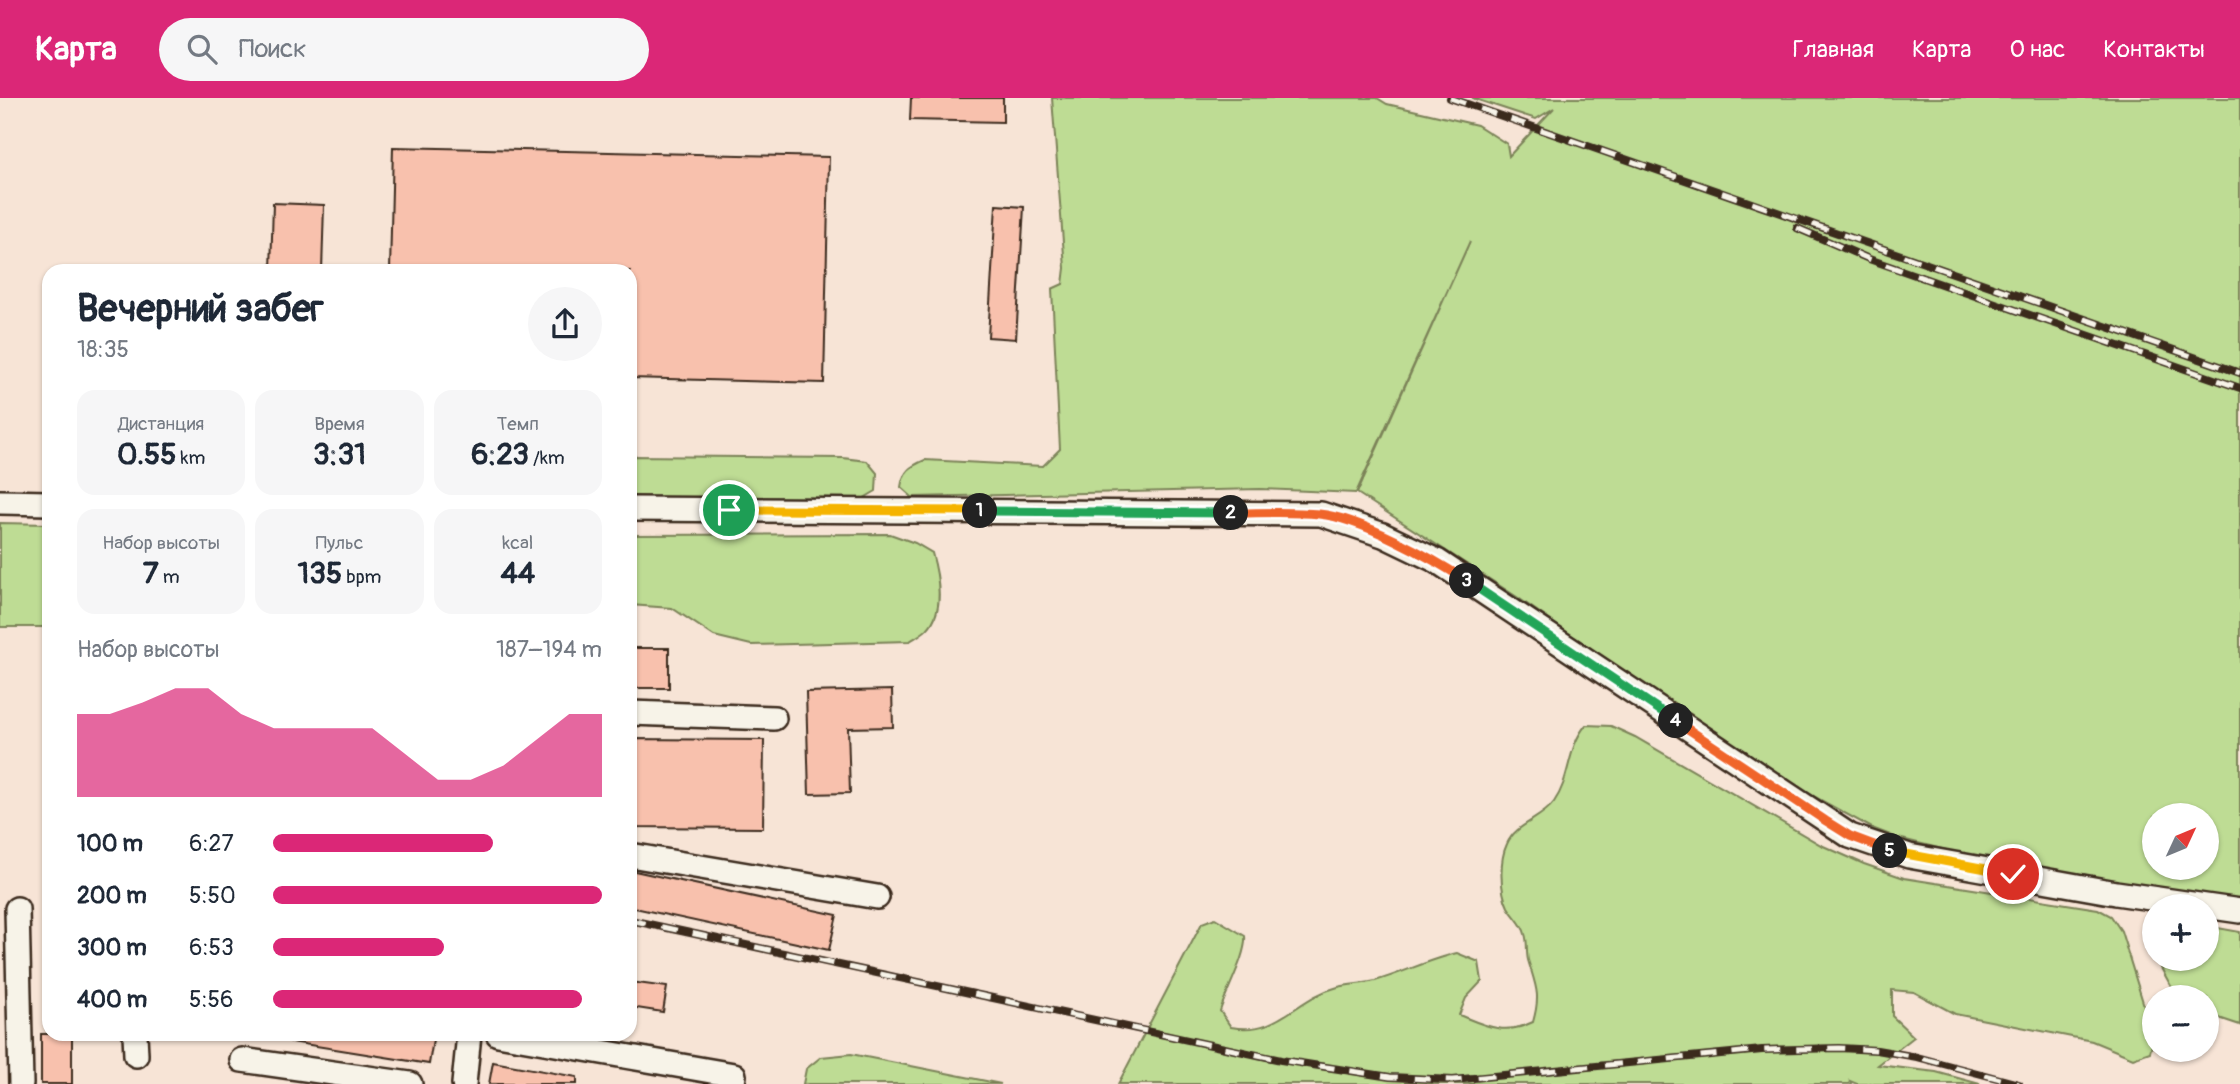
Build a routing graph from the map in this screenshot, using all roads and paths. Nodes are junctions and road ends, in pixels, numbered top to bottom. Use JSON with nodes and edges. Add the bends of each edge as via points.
{"nodes":[{"id":1,"x":0,"y":502,"type":"edge"},
{"id":2,"x":42,"y":503,"type":"edge"},
{"id":3,"x":637,"y":509,"type":"edge"},
{"id":4,"x":637,"y":713,"type":"edge"},
{"id":5,"x":774,"y":718,"type":"dead end"},
{"id":6,"x":637,"y":856,"type":"edge"},
{"id":7,"x":877,"y":897,"type":"dead end"},
{"id":8,"x":17,"y":909,"type":"dead end"},
{"id":9,"x":2240,"y":911,"type":"edge"},
{"id":10,"x":468,"y":1041,"type":"edge"},
{"id":11,"x":540,"y":1041,"type":"edge"},
{"id":12,"x":242,"y":1060,"type":"dead end"},
{"id":13,"x":21,"y":1084,"type":"edge"},
{"id":14,"x":410,"y":1084,"type":"edge"},
{"id":15,"x":464,"y":1084,"type":"edge"},
{"id":16,"x":733,"y":1084,"type":"edge"}],
"edges":[{"from":1,"to":2,"type":"street"},
{"from":3,"to":9,"type":"street","via":[[1321,514],[1437,561],[1850,836],[1909,856]]},
{"from":4,"to":5,"type":"street"},
{"from":6,"to":7,"type":"street"},
{"from":8,"to":13,"type":"street"},
{"from":10,"to":15,"type":"street"},
{"from":11,"to":16,"type":"street","via":[[734,1075]]},
{"from":12,"to":14,"type":"street"}]}
